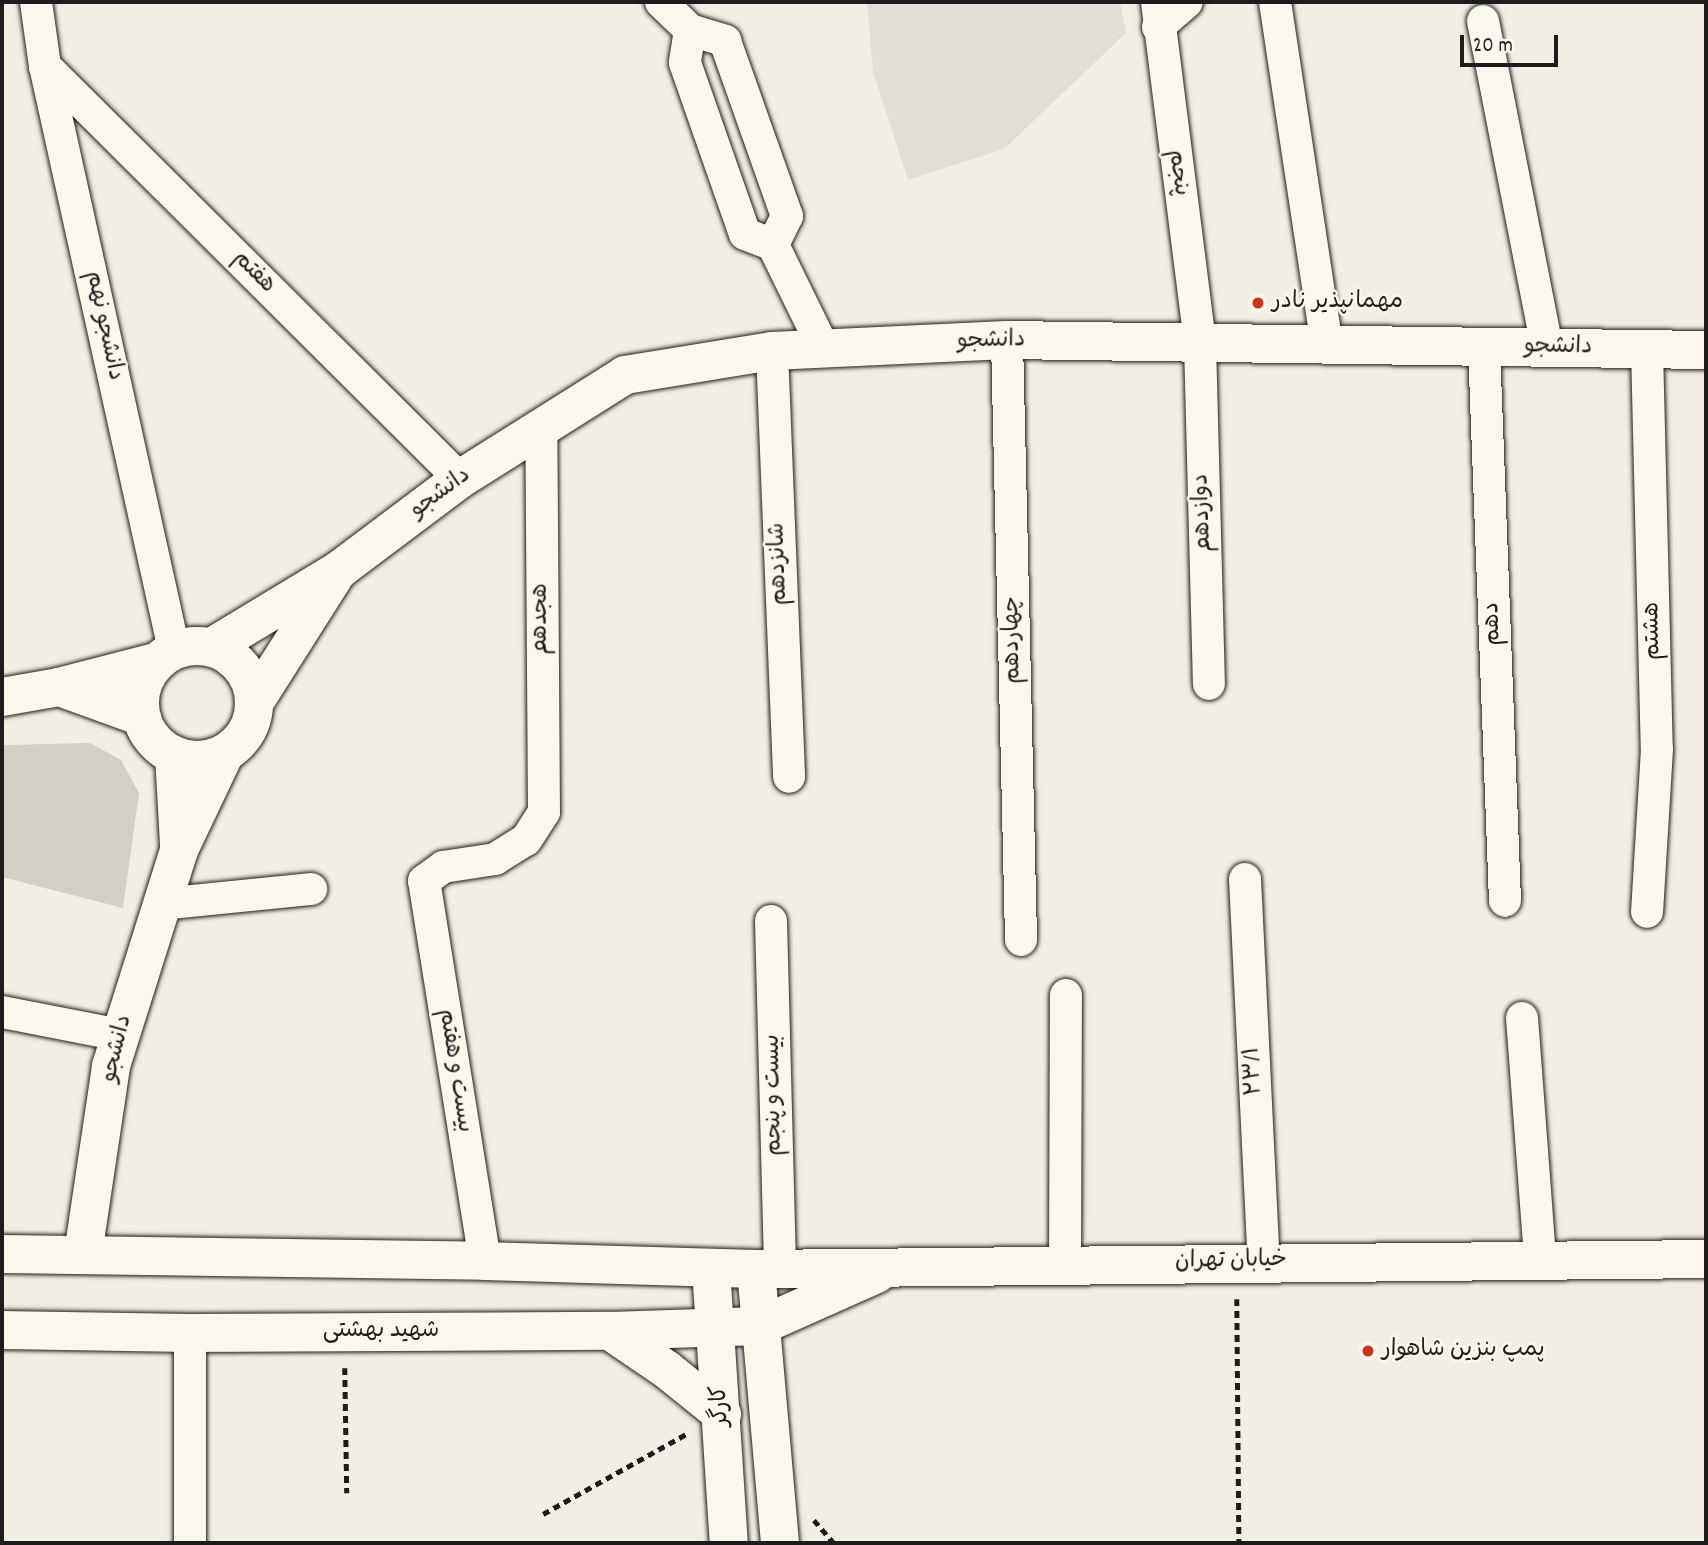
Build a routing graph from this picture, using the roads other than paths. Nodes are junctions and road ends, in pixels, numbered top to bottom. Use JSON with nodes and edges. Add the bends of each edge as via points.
{"nodes":[{"id":1,"x":36,"y":2,"type":"edge"},
{"id":2,"x":661,"y":2,"type":"edge"},
{"id":3,"x":1187,"y":2,"type":"edge"},
{"id":4,"x":1275,"y":2,"type":"edge"},
{"id":5,"x":1157,"y":14,"type":"edge"},
{"id":6,"x":1483,"y":21,"type":"dead end"},
{"id":7,"x":690,"y":30,"type":"junction"},
{"id":8,"x":45,"y":66,"type":"junction"},
{"id":9,"x":773,"y":246,"type":"junction"},
{"id":10,"x":1007,"y":340,"type":"junction"},
{"id":11,"x":1199,"y":343,"type":"junction"},
{"id":12,"x":1327,"y":345,"type":"junction"},
{"id":13,"x":1484,"y":347,"type":"junction"},
{"id":14,"x":1547,"y":348,"type":"junction"},
{"id":15,"x":824,"y":349,"type":"junction"},
{"id":16,"x":1647,"y":349,"type":"junction"},
{"id":17,"x":1706,"y":349,"type":"edge"},
{"id":18,"x":772,"y":351,"type":"junction"},
{"id":19,"x":541,"y":426,"type":"junction"},
{"id":20,"x":460,"y":479,"type":"junction"},
{"id":21,"x":339,"y":569,"type":"junction"},
{"id":22,"x":212,"y":647,"type":"junction"},
{"id":23,"x":165,"y":656,"type":"junction"},
{"id":24,"x":1209,"y":684,"type":"dead end"},
{"id":25,"x":59,"y":687,"type":"junction"},
{"id":26,"x":2,"y":697,"type":"edge"},
{"id":27,"x":254,"y":704,"type":"junction"},
{"id":28,"x":142,"y":717,"type":"junction"},
{"id":29,"x":225,"y":753,"type":"junction"},
{"id":30,"x":174,"y":754,"type":"junction"},
{"id":31,"x":789,"y":777,"type":"dead end"},
{"id":32,"x":179,"y":850,"type":"junction"},
{"id":33,"x":1245,"y":880,"type":"dead end"},
{"id":34,"x":424,"y":881,"type":"joint"},
{"id":35,"x":311,"y":889,"type":"dead end"},
{"id":36,"x":1505,"y":901,"type":"dead end"},
{"id":37,"x":161,"y":904,"type":"junction"},
{"id":38,"x":1647,"y":912,"type":"dead end"},
{"id":39,"x":771,"y":921,"type":"dead end"},
{"id":40,"x":1021,"y":940,"type":"dead end"},
{"id":41,"x":1066,"y":995,"type":"dead end"},
{"id":42,"x":2,"y":1012,"type":"edge"},
{"id":43,"x":1522,"y":1018,"type":"dead end"},
{"id":44,"x":120,"y":1035,"type":"junction"},
{"id":45,"x":2,"y":1254,"type":"edge"},
{"id":46,"x":83,"y":1254,"type":"junction"},
{"id":47,"x":1706,"y":1259,"type":"edge"},
{"id":48,"x":1540,"y":1260,"type":"junction"},
{"id":49,"x":485,"y":1261,"type":"junction"},
{"id":50,"x":1250,"y":1262,"type":"junction"},
{"id":51,"x":1065,"y":1265,"type":"junction"},
{"id":52,"x":891,"y":1267,"type":"junction"},
{"id":53,"x":711,"y":1268,"type":"junction"},
{"id":54,"x":768,"y":1269,"type":"junction"},
{"id":55,"x":760,"y":1326,"type":"junction"},
{"id":56,"x":717,"y":1327,"type":"junction"},
{"id":57,"x":2,"y":1329,"type":"edge"},
{"id":58,"x":610,"y":1331,"type":"junction"},
{"id":59,"x":190,"y":1333,"type":"junction"},
{"id":60,"x":722,"y":1414,"type":"junction"},
{"id":61,"x":190,"y":1543,"type":"edge"},
{"id":62,"x":729,"y":1543,"type":"edge"},
{"id":63,"x":780,"y":1543,"type":"edge"}],
"edges":[{"from":1,"to":8,"type":"street","name":"دانشجو نهم"},
{"from":2,"to":7,"type":"street"},
{"from":3,"to":5,"type":"street"},
{"from":4,"to":12,"type":"street"},
{"from":5,"to":11,"type":"street","name":"پنجم"},
{"from":6,"to":14,"type":"street"},
{"from":7,"to":9,"type":"street","via":[[685,63],[745,234]]},
{"from":7,"to":9,"type":"street","via":[[724,41],[787,216]]},
{"from":8,"to":20,"type":"street","name":"هفتم"},
{"from":8,"to":23,"type":"street","name":"دانشجو نهم"},
{"from":9,"to":15,"type":"street"},
{"from":10,"to":11,"type":"main road","name":"دانشجو"},
{"from":10,"to":15,"type":"main road","name":"دانشجو"},
{"from":10,"to":40,"type":"street","name":"چهاردهم"},
{"from":11,"to":12,"type":"main road","name":"دانشجو"},
{"from":11,"to":24,"type":"street","name":"دوازدهم"},
{"from":12,"to":13,"type":"main road","name":"دانشجو"},
{"from":13,"to":14,"type":"main road","name":"دانشجو"},
{"from":13,"to":36,"type":"street","name":"دهم"},
{"from":14,"to":16,"type":"main road","name":"دانشجو"},
{"from":15,"to":18,"type":"main road","name":"دانشجو"},
{"from":16,"to":17,"type":"main road","name":"دانشجو"},
{"from":16,"to":38,"type":"street","name":"هشتم","via":[[1657,749]]},
{"from":18,"to":19,"type":"main road","name":"دانشجو","via":[[625,375]]},
{"from":18,"to":31,"type":"street","name":"شانزدهم"},
{"from":19,"to":20,"type":"main road","name":"دانشجو"},
{"from":19,"to":34,"type":"street","name":"هجدهم","via":[[544,812],[526,840],[495,859],[443,867]]},
{"from":20,"to":21,"type":"main road","name":"دانشجو"},
{"from":21,"to":22,"type":"main road","name":"دانشجو"},
{"from":21,"to":27,"type":"main road","name":"دانشجو"},
{"from":22,"to":23,"type":"main road","via":[[192,645]]},
{"from":22,"to":27,"type":"main road","via":[[239,664],[251,685]]},
{"from":23,"to":25,"type":"main road"},
{"from":23,"to":28,"type":"main road","via":[[144,679]]},
{"from":25,"to":26,"type":"main road"},
{"from":25,"to":28,"type":"main road"},
{"from":27,"to":29,"type":"main road","via":[[242,738]]},
{"from":28,"to":30,"type":"main road","via":[[153,738]]},
{"from":29,"to":30,"type":"main road","via":[[192,759]]},
{"from":29,"to":32,"type":"main road","name":"دانشجو"},
{"from":30,"to":32,"type":"main road","name":"دانشجو"},
{"from":32,"to":37,"type":"main road","name":"دانشجو"},
{"from":33,"to":50,"type":"street","name":"۲۳/۱"},
{"from":34,"to":49,"type":"street","name":"بیست و هفتم"},
{"from":35,"to":37,"type":"street"},
{"from":37,"to":44,"type":"main road","name":"دانشجو"},
{"from":39,"to":54,"type":"street","name":"بیست و پنجم"},
{"from":41,"to":51,"type":"street"},
{"from":42,"to":44,"type":"street"},
{"from":43,"to":48,"type":"street"},
{"from":44,"to":46,"type":"main road","name":"دانشجو","via":[[111,1066]]},
{"from":45,"to":46,"type":"main road"},
{"from":46,"to":49,"type":"main road"},
{"from":47,"to":48,"type":"main road","name":"خیابان تهران"},
{"from":48,"to":50,"type":"main road","name":"خیابان تهران"},
{"from":49,"to":53,"type":"main road"},
{"from":50,"to":51,"type":"main road","name":"خیابان تهران"},
{"from":51,"to":52,"type":"main road","name":"خیابان تهران"},
{"from":52,"to":54,"type":"main road","name":"خیابان تهران"},
{"from":52,"to":55,"type":"main road"},
{"from":53,"to":54,"type":"main road"},
{"from":53,"to":56,"type":"main road","name":"کارگر"},
{"from":54,"to":55,"type":"main road","name":"کارگر"},
{"from":55,"to":56,"type":"main road","name":"شهید بهشتی"},
{"from":55,"to":63,"type":"main road","name":"کارگر"},
{"from":56,"to":58,"type":"main road","name":"شهید بهشتی"},
{"from":56,"to":60,"type":"main road","name":"کارگر"},
{"from":57,"to":59,"type":"main road","name":"شهید بهشتی"},
{"from":58,"to":59,"type":"main road","name":"شهید بهشتی"},
{"from":58,"to":60,"type":"main road"},
{"from":59,"to":61,"type":"street"},
{"from":60,"to":62,"type":"main road","name":"کارگر"}]}
